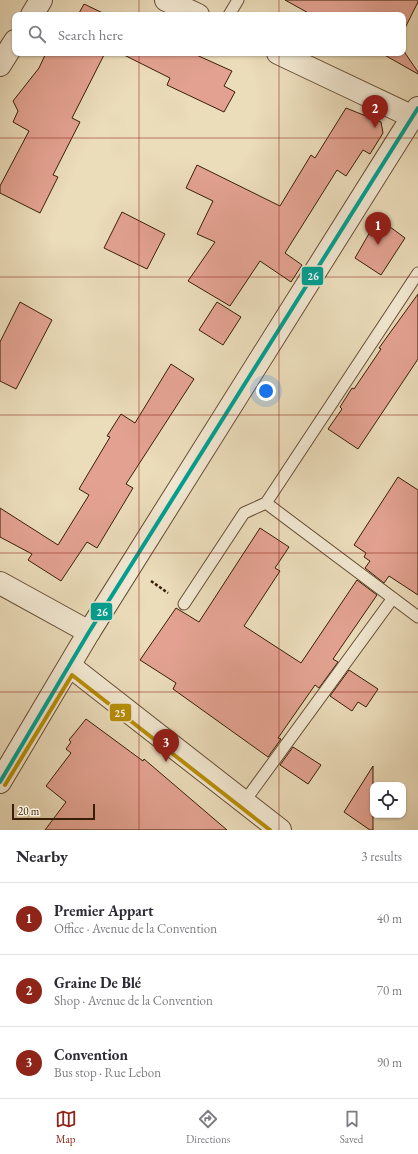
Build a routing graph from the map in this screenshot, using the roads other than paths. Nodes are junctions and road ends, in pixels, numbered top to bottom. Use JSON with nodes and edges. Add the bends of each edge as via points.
{"nodes":[{"id":1,"x":41,"y":0,"type":"edge"},
{"id":2,"x":166,"y":0,"type":"edge"},
{"id":3,"x":238,"y":0,"type":"edge"},
{"id":4,"x":34,"y":12,"type":"edge"},
{"id":5,"x":192,"y":12,"type":"edge"},
{"id":6,"x":231,"y":12,"type":"edge"},
{"id":7,"x":12,"y":46,"type":"edge"},
{"id":8,"x":285,"y":56,"type":"edge"},
{"id":9,"x":0,"y":65,"type":"edge"},
{"id":10,"x":416,"y":115,"type":"edge"},
{"id":11,"x":418,"y":273,"type":"edge"},
{"id":12,"x":266,"y":503,"type":"junction"},
{"id":13,"x":0,"y":583,"type":"edge"},
{"id":14,"x":393,"y":598,"type":"junction"},
{"id":15,"x":184,"y":604,"type":"road end"},
{"id":16,"x":418,"y":617,"type":"edge"},
{"id":17,"x":89,"y":632,"type":"junction"},
{"id":18,"x":70,"y":666,"type":"junction"},
{"id":19,"x":0,"y":782,"type":"edge"},
{"id":20,"x":244,"y":802,"type":"junction"},
{"id":21,"x":280,"y":830,"type":"edge"}],
"edges":[{"from":1,"to":4,"type":"street"},
{"from":2,"to":5,"type":"street"},
{"from":3,"to":6,"type":"lane"},
{"from":7,"to":9,"type":"street"},
{"from":8,"to":10,"type":"street"},
{"from":10,"to":17,"type":"street"},
{"from":11,"to":12,"type":"lane"},
{"from":12,"to":14,"type":"lane"},
{"from":12,"to":15,"type":"lane","via":[[244,513]]},
{"from":13,"to":17,"type":"street"},
{"from":14,"to":16,"type":"lane"},
{"from":14,"to":20,"type":"lane"},
{"from":17,"to":18,"type":"street"},
{"from":18,"to":19,"type":"street"},
{"from":18,"to":20,"type":"street"},
{"from":20,"to":21,"type":"street"}]}
